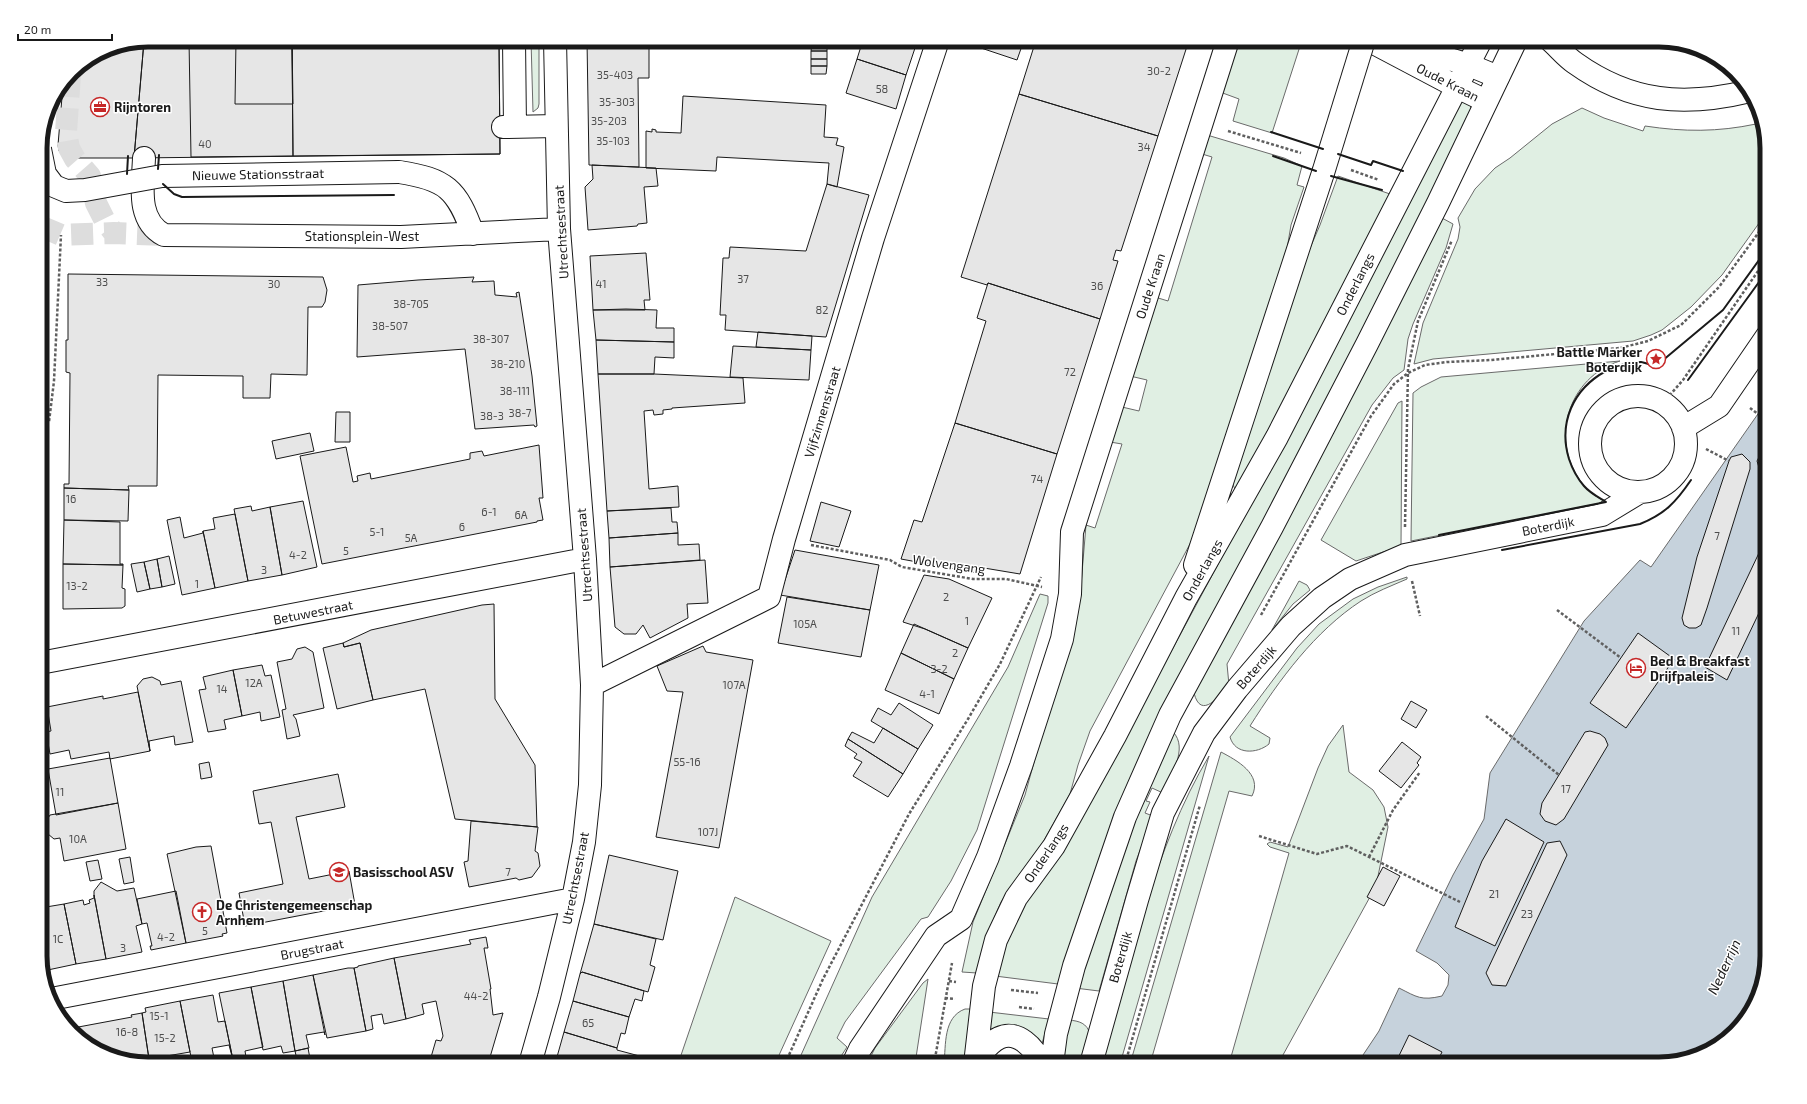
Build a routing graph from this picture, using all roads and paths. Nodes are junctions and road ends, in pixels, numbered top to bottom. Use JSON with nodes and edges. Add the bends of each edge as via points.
{"nodes":[{"id":1,"x":514,"y":47,"type":"edge"},
{"id":2,"x":556,"y":47,"type":"edge"},
{"id":3,"x":936,"y":47,"type":"edge"},
{"id":4,"x":1226,"y":47,"type":"edge"},
{"id":5,"x":1362,"y":47,"type":"edge"},
{"id":6,"x":1381,"y":47,"type":"edge"},
{"id":7,"x":1409,"y":47,"type":"edge"},
{"id":8,"x":1478,"y":47,"type":"edge"},
{"id":9,"x":1513,"y":47,"type":"edge"},
{"id":10,"x":1558,"y":47,"type":"edge"},
{"id":11,"x":1469,"y":65,"type":"junction"},
{"id":12,"x":1498,"y":77,"type":"junction"},
{"id":13,"x":1457,"y":87,"type":"junction"},
{"id":14,"x":1743,"y":93,"type":"edge"},
{"id":15,"x":1486,"y":101,"type":"junction"},
{"id":16,"x":556,"y":126,"type":"junction"},
{"id":17,"x":144,"y":158,"type":"dead end"},
{"id":18,"x":47,"y":177,"type":"edge"},
{"id":19,"x":559,"y":228,"type":"junction"},
{"id":20,"x":1760,"y":231,"type":"edge"},
{"id":21,"x":472,"y":234,"type":"junction"},
{"id":22,"x":1454,"y":234,"type":"dead end"},
{"id":23,"x":61,"y":235,"type":"dead end"},
{"id":24,"x":1760,"y":268,"type":"edge"},
{"id":25,"x":1760,"y":346,"type":"edge"},
{"id":26,"x":1408,"y":373,"type":"junction"},
{"id":27,"x":1663,"y":403,"type":"junction"},
{"id":28,"x":47,"y":422,"type":"edge"},
{"id":29,"x":1683,"y":428,"type":"junction"},
{"id":30,"x":1706,"y":449,"type":"dead end"},
{"id":31,"x":1729,"y":461,"type":"dead end"},
{"id":32,"x":1640,"y":492,"type":"junction"},
{"id":33,"x":810,"y":544,"type":"dead end"},
{"id":34,"x":1405,"y":555,"type":"junction"},
{"id":35,"x":585,"y":559,"type":"junction"},
{"id":36,"x":1043,"y":574,"type":"dead end"},
{"id":37,"x":1037,"y":586,"type":"junction"},
{"id":38,"x":1070,"y":594,"type":"junction"},
{"id":39,"x":1186,"y":598,"type":"junction"},
{"id":40,"x":1557,"y":610,"type":"dead end"},
{"id":41,"x":1261,"y":616,"type":"dead end"},
{"id":42,"x":1420,"y":616,"type":"dead end"},
{"id":43,"x":1621,"y":658,"type":"dead end"},
{"id":44,"x":47,"y":662,"type":"edge"},
{"id":45,"x":592,"y":685,"type":"junction"},
{"id":46,"x":1486,"y":716,"type":"dead end"},
{"id":47,"x":1420,"y":772,"type":"dead end"},
{"id":48,"x":1559,"y":775,"type":"dead end"},
{"id":49,"x":1201,"y":800,"type":"dead end"},
{"id":50,"x":1259,"y":836,"type":"dead end"},
{"id":51,"x":1369,"y":857,"type":"junction"},
{"id":52,"x":572,"y":899,"type":"junction"},
{"id":53,"x":1460,"y":902,"type":"dead end"},
{"id":54,"x":949,"y":980,"type":"dead end"},
{"id":55,"x":983,"y":994,"type":"junction"},
{"id":56,"x":56,"y":998,"type":"edge"},
{"id":57,"x":1064,"y":1004,"type":"junction"},
{"id":58,"x":532,"y":1057,"type":"edge"},
{"id":59,"x":788,"y":1057,"type":"edge"},
{"id":60,"x":856,"y":1057,"type":"edge"},
{"id":61,"x":935,"y":1057,"type":"edge"},
{"id":62,"x":976,"y":1057,"type":"edge"},
{"id":63,"x":979,"y":1057,"type":"edge"},
{"id":64,"x":1037,"y":1057,"type":"edge"},
{"id":65,"x":1053,"y":1057,"type":"edge"},
{"id":66,"x":1092,"y":1057,"type":"edge"},
{"id":67,"x":1127,"y":1057,"type":"edge"}],
"edges":[{"from":1,"to":16,"type":"street","via":[[509,127]]},
{"from":2,"to":16,"type":"street","name":"Utrechtsestraat"},
{"from":3,"to":45,"type":"street","name":"Vijfzinnenstraat","via":[[873,238],[769,597]]},
{"from":4,"to":38,"type":"street","name":"Oude Kraan","via":[[1072,532]]},
{"from":5,"to":39,"type":"street","bridge":true,"via":[[1201,543]]},
{"from":6,"to":13,"type":"street","name":"Oude Kraan"},
{"from":7,"to":11,"type":"street","name":"Oude Kraan"},
{"from":8,"to":11,"type":"street","name":"Onderlangs"},
{"from":9,"to":12,"type":"street"},
{"from":10,"to":14,"type":"street","via":[[1574,62],[1603,80],[1631,92],[1660,100],[1684,101]]},
{"from":11,"to":12,"type":"street","name":"Oude Kraan"},
{"from":11,"to":13,"type":"street","name":"Onderlangs"},
{"from":12,"to":15,"type":"street"},
{"from":13,"to":15,"type":"street","name":"Oude Kraan"},
{"from":13,"to":39,"type":"street","name":"Onderlangs","via":[[1277,437]]},
{"from":15,"to":57,"type":"street","via":[[1434,210],[1272,528],[1170,715],[1125,817],[1074,966]]},
{"from":16,"to":19,"type":"street","name":"Utrechtsestraat"},
{"from":17,"to":21,"type":"street","name":"Stationsplein-West","via":[[144,211],[151,224],[164,236],[401,237]]},
{"from":18,"to":21,"type":"street","name":"Nieuwe Stationsstraat","bridge":true,"via":[[54,186],[66,191],[162,176],[398,172],[425,176],[448,187],[464,210]]},
{"from":19,"to":21,"type":"street","name":"Stationsplein-West"},
{"from":19,"to":35,"type":"street","name":"Utrechtsestraat"},
{"from":20,"to":26,"type":"path","via":[[1719,287],[1681,325],[1648,341],[1620,348],[1447,362],[1425,365]]},
{"from":22,"to":26,"type":"path","via":[[1418,321]]},
{"from":23,"to":28,"type":"path","via":[[53,388]]},
{"from":24,"to":27,"type":"path","via":[[1683,380]]},
{"from":25,"to":29,"type":"street","via":[[1719,406]]},
{"from":26,"to":34,"type":"path"},
{"from":26,"to":41,"type":"path","via":[[1394,384],[1371,416]]},
{"from":27,"to":29,"type":"street","via":[[1675,414]]},
{"from":27,"to":32,"type":"street","via":[[1647,397],[1631,397],[1615,402],[1602,412],[1594,426],[1590,442],[1592,459],[1600,474],[1611,484],[1624,490]]},
{"from":29,"to":32,"type":"street","via":[[1686,443],[1684,458],[1678,472],[1654,490]]},
{"from":30,"to":31,"type":"path"},
{"from":32,"to":34,"type":"street","name":"Boterdijk","via":[[1602,516]]},
{"from":33,"to":37,"type":"path","name":"Wolvengang","via":[[890,560],[902,567]]},
{"from":34,"to":42,"type":"path"},
{"from":34,"to":66,"type":"street","name":"Boterdijk","via":[[1350,579],[1322,598],[1291,626],[1236,689],[1204,733],[1164,813],[1134,907]]},
{"from":35,"to":44,"type":"street","name":"Betuwestraat"},
{"from":35,"to":45,"type":"street","name":"Utrechtsestraat"},
{"from":36,"to":37,"type":"path"},
{"from":37,"to":38,"type":"path","name":"Wolvengang"},
{"from":37,"to":59,"type":"path","via":[[1000,664],[909,814],[848,931]]},
{"from":38,"to":60,"type":"street","via":[[1062,639],[1021,766],[988,856],[961,919],[936,936]]},
{"from":39,"to":55,"type":"street","name":"Onderlangs","via":[[1066,826],[1016,898],[996,940]]},
{"from":40,"to":43,"type":"path"},
{"from":45,"to":52,"type":"street","name":"Utrechtsestraat","via":[[590,785],[584,842]]},
{"from":46,"to":48,"type":"path"},
{"from":47,"to":51,"type":"path","via":[[1393,810]]},
{"from":49,"to":67,"type":"path"},
{"from":50,"to":51,"type":"path","via":[[1317,854],[1347,846]]},
{"from":51,"to":53,"type":"path"},
{"from":52,"to":56,"type":"street","name":"Brugstraat"},
{"from":52,"to":58,"type":"street","name":"Utrechtsestraat"},
{"from":54,"to":55,"type":"path"},
{"from":55,"to":57,"type":"path"},
{"from":55,"to":57,"type":"path"},
{"from":55,"to":61,"type":"path","via":[[945,998]]},
{"from":55,"to":62,"type":"street","name":"Onderlangs"},
{"from":57,"to":65,"type":"street"},
{"from":63,"to":64,"type":"street","name":"Onderlangs","via":[[990,1044],[1007,1035],[1023,1040]]}]}
